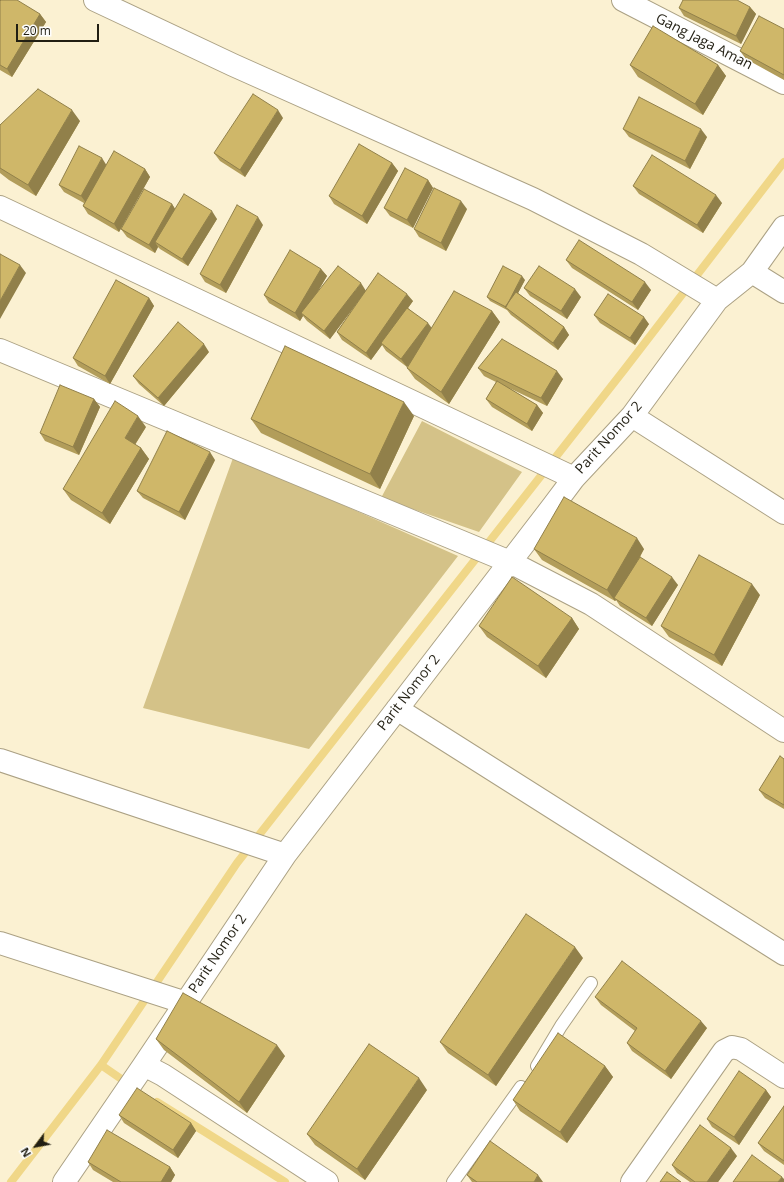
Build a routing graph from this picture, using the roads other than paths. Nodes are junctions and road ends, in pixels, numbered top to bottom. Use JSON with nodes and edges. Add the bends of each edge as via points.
{"nodes":[{"id":1,"x":95,"y":0,"type":"edge"},
{"id":2,"x":623,"y":0,"type":"edge"},
{"id":3,"x":777,"y":80,"type":"edge"},
{"id":4,"x":0,"y":207,"type":"edge"},
{"id":5,"x":784,"y":227,"type":"edge"},
{"id":6,"x":752,"y":272,"type":"junction"},
{"id":7,"x":784,"y":292,"type":"edge"},
{"id":8,"x":717,"y":300,"type":"junction"},
{"id":9,"x":0,"y":350,"type":"edge"},
{"id":10,"x":632,"y":416,"type":"junction"},
{"id":11,"x":574,"y":478,"type":"junction"},
{"id":12,"x":784,"y":512,"type":"edge"},
{"id":13,"x":510,"y":562,"type":"junction"},
{"id":14,"x":397,"y":709,"type":"junction"},
{"id":15,"x":784,"y":731,"type":"edge"},
{"id":16,"x":0,"y":760,"type":"edge"},
{"id":17,"x":285,"y":855,"type":"junction"},
{"id":18,"x":0,"y":943,"type":"edge"},
{"id":19,"x":784,"y":954,"type":"edge"},
{"id":20,"x":591,"y":983,"type":"dead end"},
{"id":21,"x":186,"y":1003,"type":"junction"},
{"id":22,"x":144,"y":1065,"type":"junction"},
{"id":23,"x":784,"y":1077,"type":"edge"},
{"id":24,"x":64,"y":1182,"type":"edge"},
{"id":25,"x":327,"y":1182,"type":"edge"},
{"id":26,"x":453,"y":1182,"type":"edge"},
{"id":27,"x":632,"y":1182,"type":"edge"}],
"edges":[{"from":1,"to":8,"type":"street","via":[[233,65],[533,199],[641,254]]},
{"from":2,"to":3,"type":"street","name":"Gang Jaga Aman"},
{"from":4,"to":11,"type":"street"},
{"from":5,"to":6,"type":"street","name":"Parit Nomor 2"},
{"from":6,"to":7,"type":"street"},
{"from":6,"to":8,"type":"street","name":"Parit Nomor 2"},
{"from":8,"to":10,"type":"street","name":"Parit Nomor 2"},
{"from":9,"to":13,"type":"street"},
{"from":10,"to":11,"type":"street","name":"Parit Nomor 2"},
{"from":10,"to":12,"type":"street"},
{"from":11,"to":13,"type":"street","name":"Parit Nomor 2"},
{"from":13,"to":14,"type":"street","name":"Parit Nomor 2"},
{"from":13,"to":15,"type":"street","via":[[591,604]]},
{"from":14,"to":17,"type":"street","name":"Parit Nomor 2"},
{"from":14,"to":19,"type":"street"},
{"from":16,"to":17,"type":"street"},
{"from":17,"to":21,"type":"street","name":"Parit Nomor 2"},
{"from":18,"to":21,"type":"street"},
{"from":20,"to":26,"type":"lane","via":[[534,1071]]},
{"from":21,"to":22,"type":"street","name":"Parit Nomor 2"},
{"from":22,"to":24,"type":"street","name":"Parit Nomor 2"},
{"from":22,"to":25,"type":"street"},
{"from":23,"to":27,"type":"street","via":[[741,1049],[732,1047],[724,1051]]}]}
